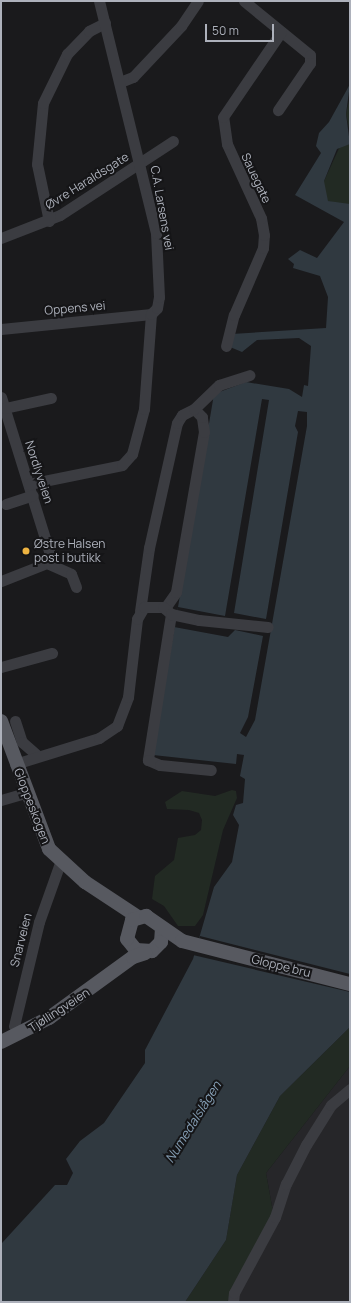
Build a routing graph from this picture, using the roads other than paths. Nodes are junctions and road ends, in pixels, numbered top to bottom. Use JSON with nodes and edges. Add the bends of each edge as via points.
{"nodes":[{"id":1,"x":99,"y":1,"type":"edge"},
{"id":2,"x":198,"y":1,"type":"edge"},
{"id":3,"x":244,"y":1,"type":"edge"},
{"id":4,"x":105,"y":23,"type":"junction"},
{"id":5,"x":281,"y":32,"type":"junction"},
{"id":6,"x":120,"y":82,"type":"junction"},
{"id":7,"x":278,"y":110,"type":"dead end"},
{"id":8,"x":174,"y":141,"type":"dead end"},
{"id":9,"x":141,"y":162,"type":"junction"},
{"id":10,"x":49,"y":221,"type":"junction"},
{"id":11,"x":1,"y":238,"type":"edge"},
{"id":12,"x":151,"y":314,"type":"junction"},
{"id":13,"x":1,"y":329,"type":"edge"},
{"id":14,"x":226,"y":346,"type":"dead end"},
{"id":15,"x":249,"y":375,"type":"dead end"},
{"id":16,"x":1,"y":397,"type":"edge"},
{"id":17,"x":51,"y":398,"type":"dead end"},
{"id":18,"x":5,"y":408,"type":"junction"},
{"id":19,"x":194,"y":409,"type":"junction"},
{"id":20,"x":29,"y":484,"type":"junction"},
{"id":21,"x":33,"y":495,"type":"junction"},
{"id":22,"x":6,"y":504,"type":"dead end"},
{"id":23,"x":50,"y":560,"type":"junction"},
{"id":24,"x":1,"y":581,"type":"edge"},
{"id":25,"x":76,"y":587,"type":"dead end"},
{"id":26,"x":140,"y":611,"type":"junction"},
{"id":27,"x":168,"y":611,"type":"junction"},
{"id":28,"x":268,"y":627,"type":"dead end"},
{"id":29,"x":52,"y":653,"type":"dead end"},
{"id":30,"x":1,"y":667,"type":"edge"},
{"id":31,"x":8,"y":721,"type":"edge"},
{"id":32,"x":38,"y":756,"type":"junction"},
{"id":33,"x":16,"y":764,"type":"junction"},
{"id":34,"x":210,"y":770,"type":"dead end"},
{"id":35,"x":26,"y":794,"type":"junction"},
{"id":36,"x":1,"y":800,"type":"edge"},
{"id":37,"x":60,"y":863,"type":"junction"},
{"id":38,"x":100,"y":893,"type":"junction"},
{"id":39,"x":138,"y":917,"type":"junction"},
{"id":40,"x":162,"y":928,"type":"junction"},
{"id":41,"x":127,"y":936,"type":"junction"},
{"id":42,"x":176,"y":944,"type":"junction"},
{"id":43,"x":150,"y":951,"type":"junction"},
{"id":44,"x":113,"y":972,"type":"junction"},
{"id":45,"x":350,"y":984,"type":"edge"},
{"id":46,"x":14,"y":1026,"type":"dead end"},
{"id":47,"x":1,"y":1042,"type":"edge"},
{"id":48,"x":350,"y":1090,"type":"edge"},
{"id":49,"x":233,"y":1302,"type":"edge"}],
"edges":[{"from":1,"to":4,"type":"street","name":"C.A. Larsens vei"},
{"from":2,"to":6,"type":"street","via":[[181,26],[133,77]]},
{"from":3,"to":5,"type":"street"},
{"from":4,"to":6,"type":"street","name":"C.A. Larsens vei"},
{"from":4,"to":10,"type":"street","via":[[89,31],[67,54],[43,103],[37,164]]},
{"from":5,"to":7,"type":"street","via":[[311,59]]},
{"from":5,"to":14,"type":"street","name":"Sauegate","via":[[223,117],[227,144],[261,218],[264,235],[263,248],[234,316]]},
{"from":6,"to":9,"type":"street","name":"C.A. Larsens vei"},
{"from":8,"to":9,"type":"street","name":"Øvre Haraldsgate"},
{"from":9,"to":10,"type":"street","name":"Øvre Haraldsgate"},
{"from":9,"to":12,"type":"street","name":"C.A. Larsens vei","via":[[158,263],[159,297],[157,308]]},
{"from":10,"to":11,"type":"street","name":"Øvre Haraldsgate"},
{"from":12,"to":13,"type":"street","name":"Oppens vei"},
{"from":12,"to":20,"type":"street","name":"C.A. Larsens vei","via":[[144,409],[128,461]]},
{"from":15,"to":19,"type":"street","via":[[219,384]]},
{"from":16,"to":18,"type":"street","name":"Nordlyveien"},
{"from":17,"to":18,"type":"street"},
{"from":18,"to":20,"type":"street","name":"Nordlyveien"},
{"from":19,"to":26,"type":"street","via":[[182,415],[174,433],[149,548]]},
{"from":19,"to":27,"type":"street","via":[[202,417],[204,432],[176,592]]},
{"from":20,"to":21,"type":"street","name":"Nordlyveien"},
{"from":21,"to":22,"type":"street"},
{"from":21,"to":23,"type":"street","name":"Nordlyveien"},
{"from":23,"to":24,"type":"street"},
{"from":23,"to":25,"type":"street","via":[[71,574]]},
{"from":26,"to":27,"type":"street","via":[[150,605]]},
{"from":26,"to":32,"type":"street","via":[[128,696],[117,726],[99,738]]},
{"from":27,"to":28,"type":"street","via":[[232,627]]},
{"from":27,"to":34,"type":"street","via":[[148,760],[160,765]]},
{"from":29,"to":30,"type":"street"},
{"from":31,"to":32,"type":"street","via":[[22,742]]},
{"from":31,"to":33,"type":"main road","name":"Gloppeskogen"},
{"from":32,"to":33,"type":"street"},
{"from":33,"to":35,"type":"main road","name":"Gloppeskogen"},
{"from":35,"to":36,"type":"street"},
{"from":35,"to":37,"type":"main road","name":"Gloppeskogen","via":[[39,831]]},
{"from":37,"to":38,"type":"main road","name":"Gloppeskogen"},
{"from":37,"to":46,"type":"street","name":"Snarveien","via":[[39,922]]},
{"from":38,"to":39,"type":"main road","name":"Gloppeskogen"},
{"from":38,"to":41,"type":"main road","name":"Gloppeskogen","via":[[117,912]]},
{"from":39,"to":40,"type":"main road","via":[[151,917]]},
{"from":39,"to":41,"type":"main road"},
{"from":40,"to":42,"type":"main road"},
{"from":40,"to":43,"type":"main road","via":[[161,942]]},
{"from":41,"to":43,"type":"main road","via":[[132,948]]},
{"from":41,"to":44,"type":"main road"},
{"from":42,"to":43,"type":"main road","name":"Tjøllingveien"},
{"from":42,"to":45,"type":"main road","name":"Gloppe bru","via":[[212,949]]},
{"from":43,"to":44,"type":"main road","name":"Tjøllingveien"},
{"from":44,"to":47,"type":"main road","name":"Tjøllingveien","via":[[54,1015]]},
{"from":48,"to":49,"type":"street","via":[[331,1105],[306,1145],[286,1184],[275,1217],[234,1293]]}]}
